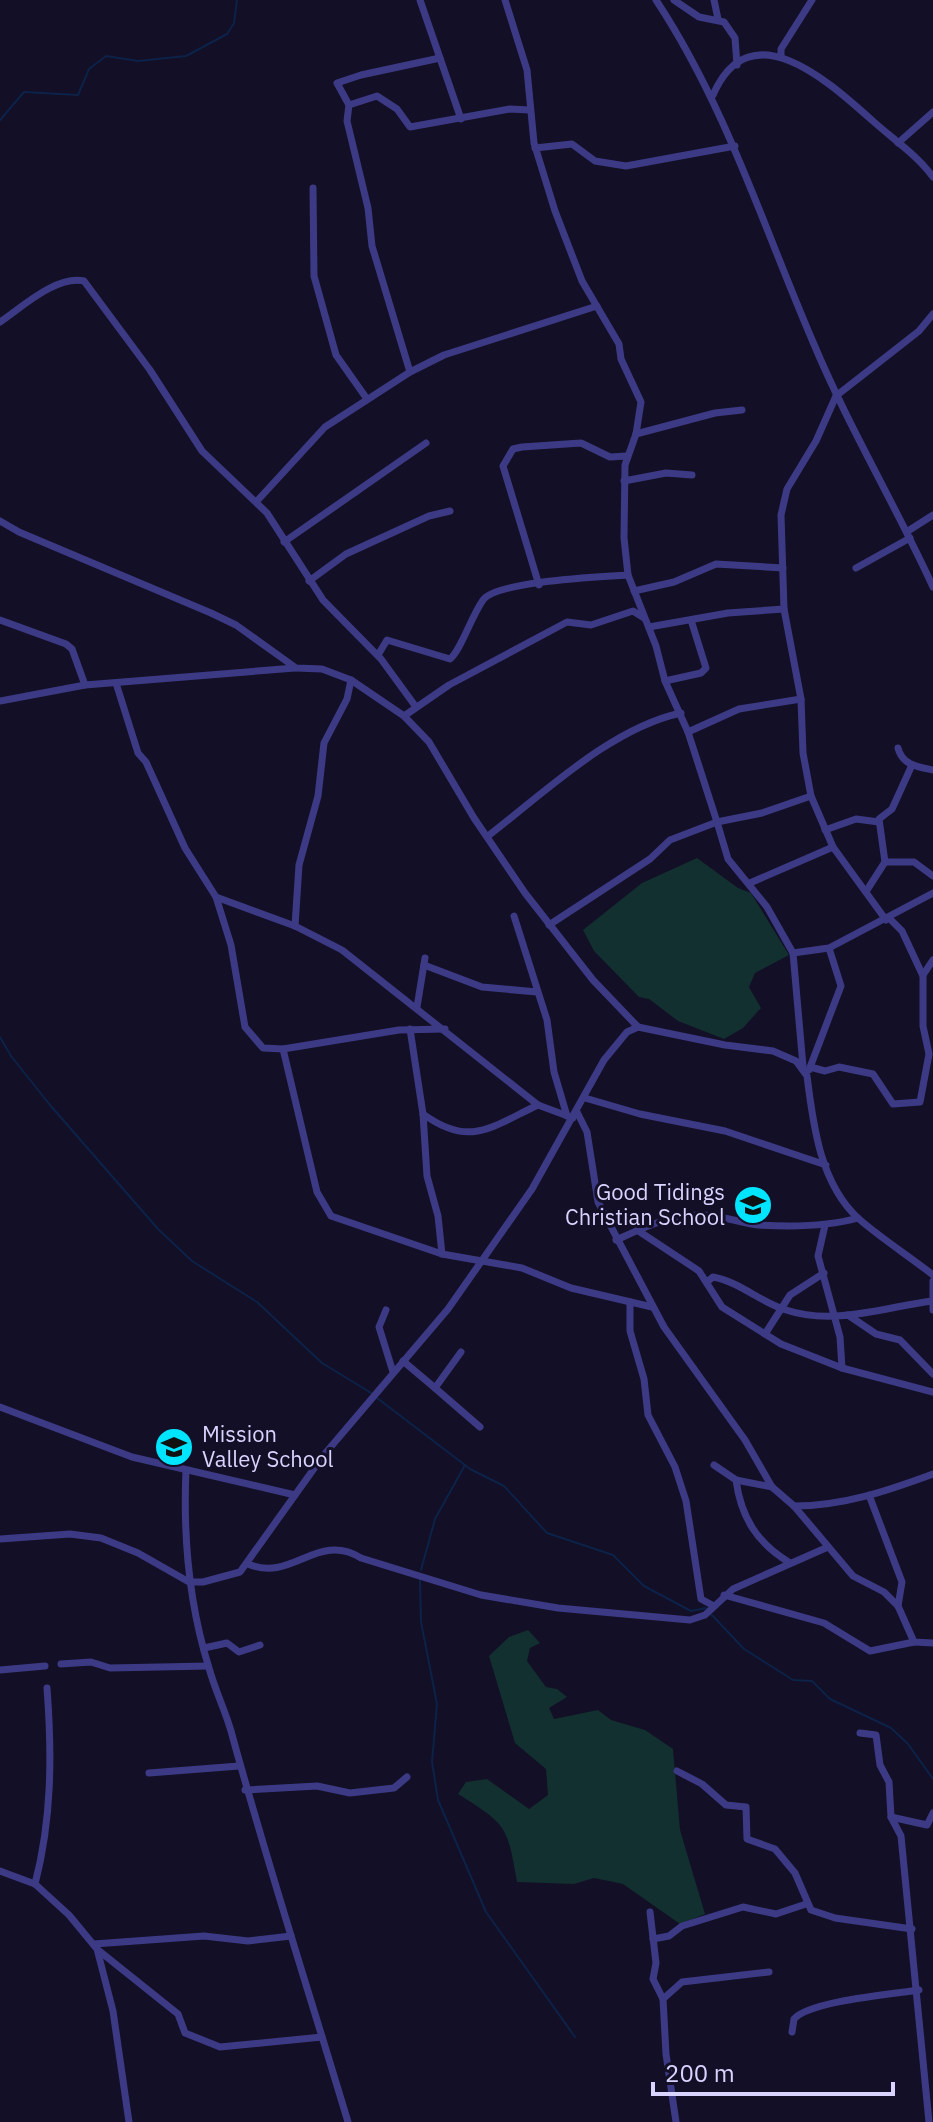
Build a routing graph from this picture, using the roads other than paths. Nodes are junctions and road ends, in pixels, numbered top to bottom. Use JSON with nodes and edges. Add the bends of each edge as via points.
{"nodes":[{"id":1,"x":420,"y":0,"type":"edge"},
{"id":2,"x":505,"y":0,"type":"edge"},
{"id":3,"x":656,"y":0,"type":"edge"},
{"id":4,"x":674,"y":0,"type":"edge"},
{"id":5,"x":714,"y":0,"type":"edge"},
{"id":6,"x":812,"y":0,"type":"edge"},
{"id":7,"x":718,"y":19,"type":"junction"},
{"id":8,"x":781,"y":57,"type":"junction"},
{"id":9,"x":440,"y":58,"type":"junction"},
{"id":10,"x":737,"y":65,"type":"junction"},
{"id":11,"x":713,"y":95,"type":"junction"},
{"id":12,"x":349,"y":105,"type":"junction"},
{"id":13,"x":529,"y":110,"type":"junction"},
{"id":14,"x":933,"y":112,"type":"edge"},
{"id":15,"x":461,"y":119,"type":"junction"},
{"id":16,"x":898,"y":143,"type":"junction"},
{"id":17,"x":735,"y":146,"type":"junction"},
{"id":18,"x":535,"y":148,"type":"junction"},
{"id":19,"x":933,"y":177,"type":"edge"},
{"id":20,"x":313,"y":188,"type":"dead end"},
{"id":21,"x":597,"y":306,"type":"junction"},
{"id":22,"x":933,"y":314,"type":"edge"},
{"id":23,"x":0,"y":322,"type":"edge"},
{"id":24,"x":410,"y":372,"type":"junction"},
{"id":25,"x":836,"y":396,"type":"junction"},
{"id":26,"x":367,"y":399,"type":"junction"},
{"id":27,"x":742,"y":410,"type":"dead end"},
{"id":28,"x":636,"y":434,"type":"junction"},
{"id":29,"x":426,"y":443,"type":"dead end"},
{"id":30,"x":627,"y":456,"type":"junction"},
{"id":31,"x":692,"y":475,"type":"dead end"},
{"id":32,"x":624,"y":481,"type":"junction"},
{"id":33,"x":257,"y":501,"type":"junction"},
{"id":34,"x":450,"y":511,"type":"dead end"},
{"id":35,"x":933,"y":515,"type":"edge"},
{"id":36,"x":0,"y":521,"type":"edge"},
{"id":37,"x":909,"y":534,"type":"junction"},
{"id":38,"x":284,"y":542,"type":"junction"},
{"id":39,"x":783,"y":568,"type":"junction"},
{"id":40,"x":856,"y":568,"type":"dead end"},
{"id":41,"x":628,"y":575,"type":"junction"},
{"id":42,"x":309,"y":581,"type":"junction"},
{"id":43,"x":539,"y":585,"type":"junction"},
{"id":44,"x":933,"y":587,"type":"edge"},
{"id":45,"x":634,"y":591,"type":"junction"},
{"id":46,"x":784,"y":609,"type":"junction"},
{"id":47,"x":0,"y":620,"type":"edge"},
{"id":48,"x":691,"y":620,"type":"junction"},
{"id":49,"x":648,"y":623,"type":"junction"},
{"id":50,"x":378,"y":655,"type":"junction"},
{"id":51,"x":296,"y":668,"type":"junction"},
{"id":52,"x":351,"y":680,"type":"junction"},
{"id":53,"x":665,"y":681,"type":"junction"},
{"id":54,"x":116,"y":683,"type":"junction"},
{"id":55,"x":85,"y":685,"type":"junction"},
{"id":56,"x":801,"y":699,"type":"junction"},
{"id":57,"x":0,"y":701,"type":"edge"},
{"id":58,"x":416,"y":707,"type":"junction"},
{"id":59,"x":681,"y":713,"type":"junction"},
{"id":60,"x":404,"y":716,"type":"junction"},
{"id":61,"x":688,"y":732,"type":"junction"},
{"id":62,"x":898,"y":748,"type":"dead end"},
{"id":63,"x":912,"y":765,"type":"junction"},
{"id":64,"x":933,"y":770,"type":"edge"},
{"id":65,"x":811,"y":796,"type":"junction"},
{"id":66,"x":717,"y":822,"type":"junction"},
{"id":67,"x":879,"y":822,"type":"junction"},
{"id":68,"x":825,"y":830,"type":"junction"},
{"id":69,"x":488,"y":836,"type":"junction"},
{"id":70,"x":833,"y":847,"type":"junction"},
{"id":71,"x":885,"y":862,"type":"junction"},
{"id":72,"x":933,"y":876,"type":"edge"},
{"id":73,"x":750,"y":883,"type":"junction"},
{"id":74,"x":867,"y":890,"type":"junction"},
{"id":75,"x":933,"y":893,"type":"edge"},
{"id":76,"x":216,"y":897,"type":"junction"},
{"id":77,"x":514,"y":916,"type":"dead end"},
{"id":78,"x":887,"y":919,"type":"junction"},
{"id":79,"x":549,"y":925,"type":"junction"},
{"id":80,"x":295,"y":926,"type":"junction"},
{"id":81,"x":829,"y":948,"type":"junction"},
{"id":82,"x":793,"y":953,"type":"junction"},
{"id":83,"x":933,"y":960,"type":"edge"},
{"id":84,"x":923,"y":976,"type":"junction"},
{"id":85,"x":537,"y":992,"type":"junction"},
{"id":86,"x":417,"y":1007,"type":"junction"},
{"id":87,"x":638,"y":1027,"type":"junction"},
{"id":88,"x":410,"y":1029,"type":"junction"},
{"id":89,"x":445,"y":1029,"type":"junction"},
{"id":90,"x":283,"y":1049,"type":"junction"},
{"id":91,"x":807,"y":1069,"type":"junction"},
{"id":92,"x":585,"y":1098,"type":"junction"},
{"id":93,"x":538,"y":1105,"type":"junction"},
{"id":94,"x":423,"y":1114,"type":"junction"},
{"id":95,"x":572,"y":1115,"type":"junction"},
{"id":96,"x":826,"y":1165,"type":"junction"},
{"id":97,"x":858,"y":1218,"type":"junction"},
{"id":98,"x":825,"y":1225,"type":"junction"},
{"id":99,"x":637,"y":1230,"type":"junction"},
{"id":100,"x":616,"y":1240,"type":"junction"},
{"id":101,"x":442,"y":1254,"type":"junction"},
{"id":102,"x":479,"y":1259,"type":"junction"},
{"id":103,"x":824,"y":1273,"type":"junction"},
{"id":104,"x":933,"y":1278,"type":"edge"},
{"id":105,"x":707,"y":1282,"type":"junction"},
{"id":106,"x":932,"y":1301,"type":"edge"},
{"id":107,"x":630,"y":1302,"type":"junction"},
{"id":108,"x":652,"y":1307,"type":"junction"},
{"id":109,"x":781,"y":1308,"type":"junction"},
{"id":110,"x":386,"y":1310,"type":"dead end"},
{"id":111,"x":933,"y":1310,"type":"edge"},
{"id":112,"x":847,"y":1315,"type":"junction"},
{"id":113,"x":835,"y":1316,"type":"junction"},
{"id":114,"x":765,"y":1334,"type":"junction"},
{"id":115,"x":461,"y":1352,"type":"dead end"},
{"id":116,"x":403,"y":1361,"type":"junction"},
{"id":117,"x":842,"y":1368,"type":"junction"},
{"id":118,"x":393,"y":1372,"type":"junction"},
{"id":119,"x":933,"y":1374,"type":"edge"},
{"id":120,"x":435,"y":1388,"type":"junction"},
{"id":121,"x":933,"y":1392,"type":"edge"},
{"id":122,"x":0,"y":1407,"type":"edge"},
{"id":123,"x":480,"y":1427,"type":"dead end"},
{"id":124,"x":714,"y":1465,"type":"dead end"},
{"id":125,"x":186,"y":1470,"type":"junction"},
{"id":126,"x":933,"y":1474,"type":"edge"},
{"id":127,"x":736,"y":1480,"type":"junction"},
{"id":128,"x":772,"y":1487,"type":"junction"},
{"id":129,"x":295,"y":1495,"type":"junction"},
{"id":130,"x":869,"y":1495,"type":"junction"},
{"id":131,"x":794,"y":1506,"type":"junction"},
{"id":132,"x":0,"y":1539,"type":"edge"},
{"id":133,"x":828,"y":1547,"type":"junction"},
{"id":134,"x":790,"y":1563,"type":"junction"},
{"id":135,"x":248,"y":1564,"type":"junction"},
{"id":136,"x":189,"y":1582,"type":"junction"},
{"id":137,"x":724,"y":1595,"type":"junction"},
{"id":138,"x":714,"y":1606,"type":"junction"},
{"id":139,"x":898,"y":1606,"type":"junction"},
{"id":140,"x":914,"y":1642,"type":"junction"},
{"id":141,"x":933,"y":1643,"type":"edge"},
{"id":142,"x":260,"y":1645,"type":"dead end"},
{"id":143,"x":204,"y":1648,"type":"junction"},
{"id":144,"x":61,"y":1664,"type":"dead end"},
{"id":145,"x":45,"y":1666,"type":"dead end"},
{"id":146,"x":208,"y":1666,"type":"junction"},
{"id":147,"x":0,"y":1670,"type":"edge"},
{"id":148,"x":47,"y":1688,"type":"dead end"},
{"id":149,"x":860,"y":1733,"type":"dead end"},
{"id":150,"x":239,"y":1766,"type":"junction"},
{"id":151,"x":677,"y":1771,"type":"dead end"},
{"id":152,"x":149,"y":1773,"type":"dead end"},
{"id":153,"x":407,"y":1777,"type":"dead end"},
{"id":154,"x":245,"y":1790,"type":"junction"},
{"id":155,"x":933,"y":1813,"type":"edge"},
{"id":156,"x":891,"y":1817,"type":"junction"},
{"id":157,"x":0,"y":1871,"type":"edge"},
{"id":158,"x":35,"y":1884,"type":"junction"},
{"id":159,"x":806,"y":1904,"type":"junction"},
{"id":160,"x":650,"y":1912,"type":"dead end"},
{"id":161,"x":912,"y":1929,"type":"junction"},
{"id":162,"x":291,"y":1936,"type":"junction"},
{"id":163,"x":653,"y":1939,"type":"junction"},
{"id":164,"x":95,"y":1947,"type":"junction"},
{"id":165,"x":769,"y":1972,"type":"dead end"},
{"id":166,"x":919,"y":1990,"type":"junction"},
{"id":167,"x":663,"y":1999,"type":"junction"},
{"id":168,"x":792,"y":2032,"type":"dead end"},
{"id":169,"x":322,"y":2037,"type":"junction"},
{"id":170,"x":933,"y":2070,"type":"edge"},
{"id":171,"x":923,"y":2071,"type":"junction"},
{"id":172,"x":129,"y":2122,"type":"edge"},
{"id":173,"x":348,"y":2122,"type":"edge"},
{"id":174,"x":676,"y":2122,"type":"edge"},
{"id":175,"x":929,"y":2122,"type":"edge"}],
"edges":[{"from":1,"to":9,"type":"street"},
{"from":2,"to":13,"type":"street","via":[[527,70]]},
{"from":3,"to":11,"type":"street"},
{"from":4,"to":7,"type":"street","via":[[699,17]]},
{"from":5,"to":7,"type":"street"},
{"from":6,"to":8,"type":"street"},
{"from":7,"to":10,"type":"street","via":[[735,38]]},
{"from":8,"to":10,"type":"street","via":[[761,56]]},
{"from":8,"to":16,"type":"street","via":[[825,79]]},
{"from":9,"to":12,"type":"street","via":[[337,83]]},
{"from":9,"to":15,"type":"street"},
{"from":10,"to":11,"type":"street","via":[[722,74]]},
{"from":11,"to":17,"type":"street"},
{"from":12,"to":15,"type":"street","via":[[377,96],[397,109],[410,127]]},
{"from":12,"to":24,"type":"street","via":[[347,121],[372,246]]},
{"from":13,"to":15,"type":"street"},
{"from":13,"to":18,"type":"street"},
{"from":14,"to":16,"type":"street"},
{"from":16,"to":19,"type":"street"},
{"from":17,"to":18,"type":"street","via":[[626,166],[595,161],[572,144]]},
{"from":17,"to":25,"type":"street"},
{"from":18,"to":21,"type":"street","via":[[569,248]]},
{"from":20,"to":26,"type":"street","via":[[314,276],[336,355]]},
{"from":21,"to":24,"type":"street","via":[[444,355]]},
{"from":21,"to":28,"type":"street","via":[[619,344],[641,402]]},
{"from":22,"to":25,"type":"street"},
{"from":23,"to":33,"type":"street","via":[[51,288],[84,281],[202,451]]},
{"from":24,"to":26,"type":"street"},
{"from":25,"to":37,"type":"street"},
{"from":25,"to":39,"type":"street","via":[[787,489],[780,535]]},
{"from":26,"to":33,"type":"street","via":[[306,444]]},
{"from":27,"to":28,"type":"street"},
{"from":28,"to":30,"type":"street"},
{"from":29,"to":38,"type":"street"},
{"from":30,"to":32,"type":"street"},
{"from":30,"to":43,"type":"street","via":[[610,457],[581,443],[522,447],[507,456],[503,466]]},
{"from":31,"to":32,"type":"street","via":[[666,473]]},
{"from":32,"to":41,"type":"street"},
{"from":33,"to":38,"type":"street"},
{"from":34,"to":42,"type":"street","via":[[346,554]]},
{"from":35,"to":37,"type":"street"},
{"from":36,"to":51,"type":"street","via":[[236,625]]},
{"from":37,"to":40,"type":"street"},
{"from":37,"to":44,"type":"street"},
{"from":38,"to":42,"type":"street"},
{"from":39,"to":45,"type":"street","via":[[716,564]]},
{"from":39,"to":46,"type":"street"},
{"from":41,"to":43,"type":"street"},
{"from":41,"to":45,"type":"street"},
{"from":42,"to":50,"type":"street"},
{"from":43,"to":50,"type":"street","via":[[486,596],[450,659],[387,640]]},
{"from":45,"to":49,"type":"street"},
{"from":46,"to":48,"type":"street"},
{"from":46,"to":56,"type":"street"},
{"from":47,"to":55,"type":"street","via":[[66,644]]},
{"from":48,"to":49,"type":"street"},
{"from":48,"to":53,"type":"street","via":[[706,668]]},
{"from":49,"to":53,"type":"street"},
{"from":49,"to":58,"type":"street","via":[[633,611],[591,625],[567,622]]},
{"from":50,"to":58,"type":"street"},
{"from":51,"to":52,"type":"street","via":[[322,669]]},
{"from":51,"to":54,"type":"street"},
{"from":52,"to":60,"type":"street"},
{"from":52,"to":80,"type":"street","via":[[324,743],[318,796],[299,865]]},
{"from":53,"to":59,"type":"street"},
{"from":54,"to":55,"type":"street"},
{"from":54,"to":76,"type":"street","via":[[138,753]]},
{"from":55,"to":57,"type":"street"},
{"from":56,"to":61,"type":"street","via":[[739,709]]},
{"from":56,"to":65,"type":"street"},
{"from":58,"to":60,"type":"street"},
{"from":59,"to":61,"type":"street"},
{"from":59,"to":69,"type":"street","via":[[597,752]]},
{"from":60,"to":69,"type":"street","via":[[429,742]]},
{"from":61,"to":66,"type":"street"},
{"from":62,"to":63,"type":"street"},
{"from":63,"to":64,"type":"street"},
{"from":63,"to":67,"type":"street","via":[[892,809]]},
{"from":65,"to":66,"type":"street"},
{"from":65,"to":68,"type":"street"},
{"from":66,"to":73,"type":"street","via":[[728,859]]},
{"from":66,"to":79,"type":"street","via":[[670,840],[650,859]]},
{"from":67,"to":68,"type":"street","via":[[856,819]]},
{"from":67,"to":71,"type":"street"},
{"from":68,"to":70,"type":"street"},
{"from":69,"to":79,"type":"street"},
{"from":70,"to":73,"type":"street"},
{"from":70,"to":74,"type":"street"},
{"from":71,"to":72,"type":"street","via":[[914,862]]},
{"from":71,"to":74,"type":"street"},
{"from":73,"to":82,"type":"street"},
{"from":74,"to":78,"type":"street"},
{"from":75,"to":78,"type":"street"},
{"from":76,"to":80,"type":"street"},
{"from":76,"to":90,"type":"street","via":[[231,945],[245,1027],[263,1048]]},
{"from":77,"to":85,"type":"street"},
{"from":78,"to":81,"type":"street"},
{"from":78,"to":84,"type":"street","via":[[902,931]]},
{"from":79,"to":87,"type":"street"},
{"from":80,"to":86,"type":"street","via":[[342,950]]},
{"from":81,"to":82,"type":"street"},
{"from":81,"to":91,"type":"street","via":[[841,986]]},
{"from":82,"to":91,"type":"street"},
{"from":83,"to":84,"type":"street"},
{"from":84,"to":91,"type":"street","via":[[929,1054],[920,1102],[893,1104],[873,1074],[839,1067]]},
{"from":85,"to":86,"type":"street","via":[[482,987],[424,962]]},
{"from":85,"to":95,"type":"street","via":[[554,1072]]},
{"from":86,"to":89,"type":"street"},
{"from":87,"to":91,"type":"street","via":[[773,1051]]},
{"from":87,"to":92,"type":"street","via":[[609,1052]]},
{"from":88,"to":89,"type":"street"},
{"from":88,"to":90,"type":"street"},
{"from":88,"to":94,"type":"street"},
{"from":89,"to":93,"type":"street"},
{"from":90,"to":101,"type":"street","via":[[326,1210],[342,1222]]},
{"from":91,"to":96,"type":"street","via":[[813,1127]]},
{"from":92,"to":95,"type":"street"},
{"from":92,"to":96,"type":"street","via":[[725,1131]]},
{"from":93,"to":94,"type":"street","via":[[463,1134]]},
{"from":93,"to":95,"type":"street"},
{"from":94,"to":101,"type":"street","via":[[427,1176]]},
{"from":95,"to":100,"type":"street","via":[[587,1132],[597,1198]]},
{"from":95,"to":102,"type":"street","via":[[532,1189]]},
{"from":96,"to":97,"type":"street"},
{"from":97,"to":98,"type":"street"},
{"from":97,"to":104,"type":"street"},
{"from":98,"to":99,"type":"street","via":[[759,1225],[702,1214]]},
{"from":98,"to":103,"type":"street","via":[[818,1251]]},
{"from":99,"to":100,"type":"street"},
{"from":99,"to":105,"type":"street","via":[[680,1256]]},
{"from":100,"to":108,"type":"street"},
{"from":101,"to":102,"type":"street"},
{"from":102,"to":107,"type":"street"},
{"from":102,"to":116,"type":"street","via":[[442,1317]]},
{"from":103,"to":109,"type":"street","via":[[806,1282]]},
{"from":103,"to":113,"type":"street"},
{"from":104,"to":106,"type":"street"},
{"from":105,"to":109,"type":"street","via":[[713,1277],[730,1281]]},
{"from":105,"to":114,"type":"street","via":[[722,1307]]},
{"from":106,"to":111,"type":"street"},
{"from":106,"to":112,"type":"street"},
{"from":107,"to":108,"type":"street"},
{"from":107,"to":138,"type":"street","via":[[630,1331],[648,1415],[686,1501],[701,1599]]},
{"from":108,"to":128,"type":"street"},
{"from":109,"to":113,"type":"street"},
{"from":109,"to":114,"type":"street"},
{"from":110,"to":118,"type":"street","via":[[379,1327]]},
{"from":112,"to":113,"type":"street"},
{"from":112,"to":119,"type":"street","via":[[876,1334],[900,1340]]},
{"from":113,"to":117,"type":"street"},
{"from":114,"to":117,"type":"street"},
{"from":115,"to":120,"type":"street"},
{"from":116,"to":118,"type":"street"},
{"from":116,"to":120,"type":"street"},
{"from":117,"to":121,"type":"street"},
{"from":118,"to":129,"type":"street"},
{"from":120,"to":123,"type":"street"},
{"from":122,"to":125,"type":"street","via":[[132,1457]]},
{"from":124,"to":127,"type":"street"},
{"from":125,"to":129,"type":"street"},
{"from":125,"to":136,"type":"street"},
{"from":126,"to":130,"type":"street"},
{"from":127,"to":128,"type":"street"},
{"from":127,"to":134,"type":"street","via":[[741,1507],[760,1542]]},
{"from":128,"to":131,"type":"street"},
{"from":129,"to":135,"type":"street"},
{"from":130,"to":131,"type":"street","via":[[829,1505]]},
{"from":130,"to":139,"type":"street","via":[[902,1582]]},
{"from":131,"to":133,"type":"street"},
{"from":132,"to":136,"type":"street","via":[[70,1534],[101,1538]]},
{"from":133,"to":134,"type":"street"},
{"from":133,"to":139,"type":"street","via":[[853,1576]]},
{"from":134,"to":137,"type":"street"},
{"from":135,"to":136,"type":"street","via":[[234,1574]]},
{"from":135,"to":138,"type":"street","via":[[276,1568],[314,1552],[339,1549],[481,1595],[558,1608],[690,1620]]},
{"from":136,"to":143,"type":"street"},
{"from":137,"to":138,"type":"street"},
{"from":137,"to":140,"type":"street","via":[[824,1623],[870,1651]]},
{"from":139,"to":140,"type":"street"},
{"from":140,"to":141,"type":"street"},
{"from":142,"to":143,"type":"street","via":[[239,1652],[227,1643]]},
{"from":143,"to":146,"type":"street"},
{"from":144,"to":146,"type":"street"},
{"from":145,"to":147,"type":"street"},
{"from":146,"to":150,"type":"street"},
{"from":148,"to":158,"type":"street","via":[[48,1826]]},
{"from":149,"to":156,"type":"street","via":[[877,1737],[880,1765],[889,1782]]},
{"from":150,"to":152,"type":"street"},
{"from":150,"to":154,"type":"street"},
{"from":151,"to":159,"type":"street","via":[[726,1805],[746,1807],[748,1841],[777,1852],[797,1877]]},
{"from":153,"to":154,"type":"street","via":[[394,1788],[350,1793],[314,1786]]},
{"from":154,"to":162,"type":"street"},
{"from":155,"to":156,"type":"street","via":[[927,1825]]},
{"from":156,"to":161,"type":"street","via":[[901,1836]]},
{"from":157,"to":158,"type":"street"},
{"from":158,"to":164,"type":"street"},
{"from":159,"to":161,"type":"street","via":[[828,1916]]},
{"from":159,"to":163,"type":"street","via":[[776,1914],[743,1907]]},
{"from":160,"to":163,"type":"street"},
{"from":161,"to":166,"type":"street"},
{"from":162,"to":164,"type":"street","via":[[248,1941],[204,1936]]},
{"from":162,"to":169,"type":"street"},
{"from":163,"to":167,"type":"street","via":[[653,1979]]},
{"from":164,"to":169,"type":"street","via":[[178,2014],[185,2033],[218,2046]]},
{"from":164,"to":172,"type":"street","via":[[113,2011]]},
{"from":165,"to":167,"type":"street","via":[[682,1982]]},
{"from":166,"to":168,"type":"street","via":[[803,2011],[794,2019]]},
{"from":166,"to":171,"type":"street"},
{"from":167,"to":174,"type":"street"},
{"from":169,"to":173,"type":"street"},
{"from":170,"to":171,"type":"street"},
{"from":171,"to":175,"type":"street"}]}
